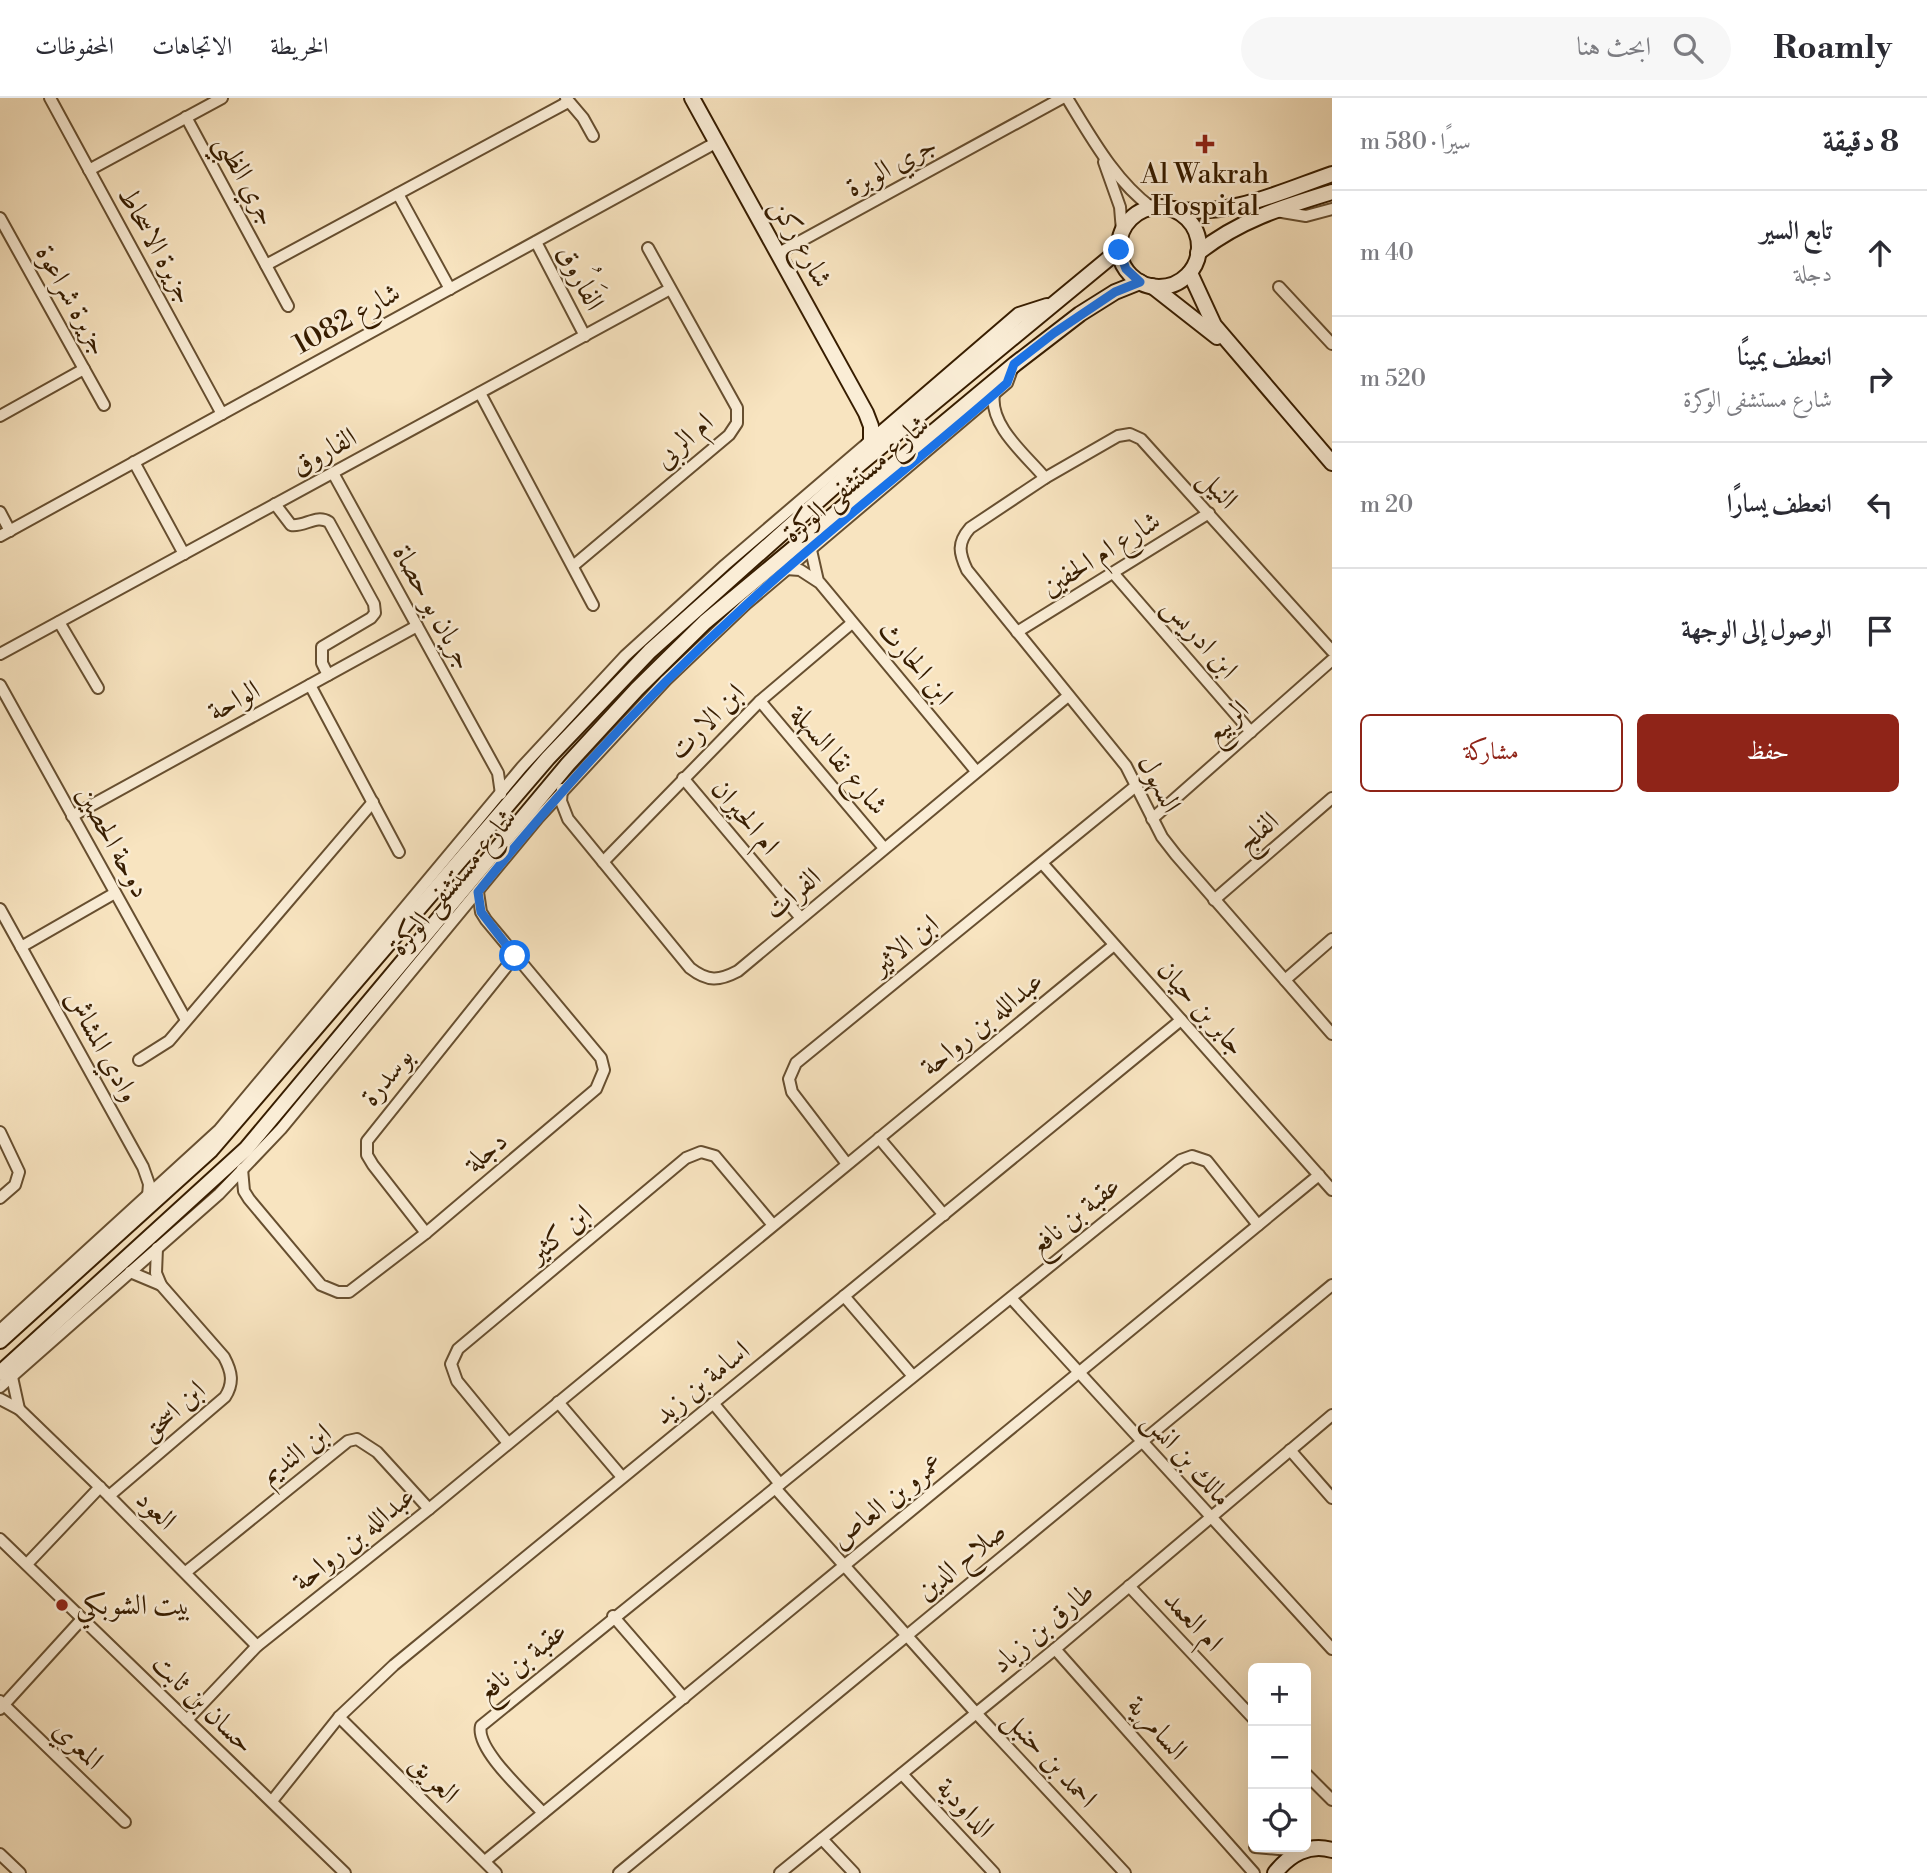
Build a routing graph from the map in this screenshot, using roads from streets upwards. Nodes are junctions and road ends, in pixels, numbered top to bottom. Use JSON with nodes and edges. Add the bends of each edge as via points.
{"nodes":[{"id":1,"x":50,"y":98,"type":"edge"},
{"id":2,"x":222,"y":98,"type":"edge"},
{"id":3,"x":692,"y":98,"type":"edge"},
{"id":4,"x":1062,"y":98,"type":"edge"},
{"id":5,"x":1067,"y":98,"type":"edge"},
{"id":6,"x":567,"y":100,"type":"edge"},
{"id":7,"x":186,"y":117,"type":"junction"},
{"id":8,"x":593,"y":136,"type":"dead end"},
{"id":9,"x":716,"y":142,"type":"junction"},
{"id":10,"x":1099,"y":149,"type":"junction"},
{"id":11,"x":89,"y":170,"type":"junction"},
{"id":12,"x":1332,"y":174,"type":"edge"},
{"id":13,"x":1332,"y":192,"type":"edge"},
{"id":14,"x":398,"y":194,"type":"junction"},
{"id":15,"x":1152,"y":208,"type":"junction"},
{"id":16,"x":1170,"y":209,"type":"junction"},
{"id":17,"x":1332,"y":209,"type":"edge"},
{"id":18,"x":1274,"y":210,"type":"junction"},
{"id":19,"x":0,"y":218,"type":"edge"},
{"id":20,"x":1122,"y":231,"type":"junction"},
{"id":21,"x":536,"y":242,"type":"junction"},
{"id":22,"x":648,"y":248,"type":"dead end"},
{"id":23,"x":1119,"y":250,"type":"junction"},
{"id":24,"x":779,"y":253,"type":"junction"},
{"id":25,"x":1198,"y":253,"type":"junction"},
{"id":26,"x":267,"y":265,"type":"junction"},
{"id":27,"x":1190,"y":272,"type":"junction"},
{"id":28,"x":1146,"y":284,"type":"junction"},
{"id":29,"x":1279,"y":286,"type":"dead end"},
{"id":30,"x":450,"y":289,"type":"junction"},
{"id":31,"x":670,"y":289,"type":"junction"},
{"id":32,"x":288,"y":306,"type":"dead end"},
{"id":33,"x":1052,"y":306,"type":"junction"},
{"id":34,"x":585,"y":336,"type":"junction"},
{"id":35,"x":1332,"y":344,"type":"edge"},
{"id":36,"x":1231,"y":348,"type":"junction"},
{"id":37,"x":1014,"y":364,"type":"junction"},
{"id":38,"x":84,"y":369,"type":"junction"},
{"id":39,"x":480,"y":393,"type":"junction"},
{"id":40,"x":994,"y":394,"type":"junction"},
{"id":41,"x":104,"y":405,"type":"dead end"},
{"id":42,"x":866,"y":413,"type":"junction"},
{"id":43,"x":222,"y":414,"type":"junction"},
{"id":44,"x":0,"y":416,"type":"edge"},
{"id":45,"x":969,"y":416,"type":"junction"},
{"id":46,"x":893,"y":420,"type":"junction"},
{"id":47,"x":999,"y":423,"type":"junction"},
{"id":48,"x":871,"y":440,"type":"junction"},
{"id":49,"x":134,"y":462,"type":"junction"},
{"id":50,"x":1332,"y":463,"type":"edge"},
{"id":51,"x":855,"y":468,"type":"junction"},
{"id":52,"x":333,"y":473,"type":"junction"},
{"id":53,"x":1045,"y":478,"type":"junction"},
{"id":54,"x":275,"y":504,"type":"junction"},
{"id":55,"x":0,"y":512,"type":"edge"},
{"id":56,"x":1209,"y":513,"type":"junction"},
{"id":57,"x":5,"y":533,"type":"edge"},
{"id":58,"x":959,"y":547,"type":"joint"},
{"id":59,"x":811,"y":550,"type":"junction"},
{"id":60,"x":184,"y":554,"type":"junction"},
{"id":61,"x":573,"y":566,"type":"junction"},
{"id":62,"x":789,"y":568,"type":"junction"},
{"id":63,"x":766,"y":572,"type":"junction"},
{"id":64,"x":1115,"y":574,"type":"junction"},
{"id":65,"x":820,"y":583,"type":"junction"},
{"id":66,"x":593,"y":605,"type":"dead end"},
{"id":67,"x":59,"y":622,"type":"junction"},
{"id":68,"x":852,"y":623,"type":"junction"},
{"id":69,"x":417,"y":626,"type":"junction"},
{"id":70,"x":1017,"y":632,"type":"junction"},
{"id":71,"x":1332,"y":651,"type":"edge"},
{"id":72,"x":0,"y":654,"type":"edge"},
{"id":73,"x":1332,"y":660,"type":"edge"},
{"id":74,"x":328,"y":675,"type":"junction"},
{"id":75,"x":0,"y":685,"type":"edge"},
{"id":76,"x":310,"y":685,"type":"junction"},
{"id":77,"x":98,"y":688,"type":"dead end"},
{"id":78,"x":1068,"y":696,"type":"junction"},
{"id":79,"x":760,"y":701,"type":"junction"},
{"id":80,"x":1251,"y":732,"type":"junction"},
{"id":81,"x":548,"y":758,"type":"junction"},
{"id":82,"x":492,"y":763,"type":"junction"},
{"id":83,"x":569,"y":764,"type":"junction"},
{"id":84,"x":522,"y":767,"type":"junction"},
{"id":85,"x":976,"y":771,"type":"junction"},
{"id":86,"x":683,"y":778,"type":"junction"},
{"id":87,"x":1137,"y":785,"type":"junction"},
{"id":88,"x":562,"y":791,"type":"junction"},
{"id":89,"x":500,"y":794,"type":"junction"},
{"id":90,"x":1332,"y":798,"type":"edge"},
{"id":91,"x":373,"y":802,"type":"junction"},
{"id":92,"x":72,"y":816,"type":"junction"},
{"id":93,"x":538,"y":818,"type":"junction"},
{"id":94,"x":568,"y":819,"type":"junction"},
{"id":95,"x":1152,"y":819,"type":"junction"},
{"id":96,"x":884,"y":848,"type":"junction"},
{"id":97,"x":399,"y":852,"type":"dead end"},
{"id":98,"x":603,"y":862,"type":"junction"},
{"id":99,"x":1042,"y":863,"type":"junction"},
{"id":100,"x":478,"y":892,"type":"junction"},
{"id":101,"x":115,"y":893,"type":"junction"},
{"id":102,"x":1214,"y":900,"type":"junction"},
{"id":103,"x":0,"y":909,"type":"edge"},
{"id":104,"x":800,"y":917,"type":"junction"},
{"id":105,"x":456,"y":919,"type":"junction"},
{"id":106,"x":486,"y":920,"type":"junction"},
{"id":107,"x":1332,"y":939,"type":"edge"},
{"id":108,"x":1114,"y":945,"type":"junction"},
{"id":109,"x":21,"y":947,"type":"junction"},
{"id":110,"x":515,"y":956,"type":"junction"},
{"id":111,"x":1284,"y":980,"type":"junction"},
{"id":112,"x":186,"y":1020,"type":"junction"},
{"id":113,"x":1181,"y":1020,"type":"junction"},
{"id":114,"x":1332,"y":1034,"type":"edge"},
{"id":115,"x":139,"y":1060,"type":"dead end"},
{"id":116,"x":0,"y":1132,"type":"edge"},
{"id":117,"x":879,"y":1138,"type":"junction"},
{"id":118,"x":246,"y":1149,"type":"junction"},
{"id":119,"x":847,"y":1164,"type":"junction"},
{"id":120,"x":143,"y":1167,"type":"junction"},
{"id":121,"x":193,"y":1168,"type":"junction"},
{"id":122,"x":242,"y":1170,"type":"junction"},
{"id":123,"x":172,"y":1173,"type":"junction"},
{"id":124,"x":1327,"y":1181,"type":"edge"},
{"id":125,"x":148,"y":1194,"type":"junction"},
{"id":126,"x":219,"y":1194,"type":"junction"},
{"id":127,"x":0,"y":1198,"type":"edge"},
{"id":128,"x":249,"y":1199,"type":"junction"},
{"id":129,"x":191,"y":1201,"type":"junction"},
{"id":130,"x":944,"y":1214,"type":"junction"},
{"id":131,"x":135,"y":1220,"type":"junction"},
{"id":132,"x":773,"y":1225,"type":"junction"},
{"id":133,"x":1258,"y":1225,"type":"junction"},
{"id":134,"x":426,"y":1233,"type":"junction"},
{"id":135,"x":157,"y":1248,"type":"junction"},
{"id":136,"x":130,"y":1272,"type":"junction"},
{"id":137,"x":161,"y":1285,"type":"junction"},
{"id":138,"x":1332,"y":1285,"type":"edge"},
{"id":139,"x":844,"y":1296,"type":"junction"},
{"id":140,"x":1011,"y":1298,"type":"junction"},
{"id":141,"x":0,"y":1330,"type":"edge"},
{"id":142,"x":0,"y":1341,"type":"edge"},
{"id":143,"x":1079,"y":1373,"type":"junction"},
{"id":144,"x":6,"y":1375,"type":"edge"},
{"id":145,"x":912,"y":1375,"type":"junction"},
{"id":146,"x":0,"y":1387,"type":"edge"},
{"id":147,"x":0,"y":1399,"type":"edge"},
{"id":148,"x":558,"y":1402,"type":"junction"},
{"id":149,"x":713,"y":1403,"type":"junction"},
{"id":150,"x":19,"y":1409,"type":"junction"},
{"id":151,"x":1332,"y":1415,"type":"edge"},
{"id":152,"x":1142,"y":1442,"type":"junction"},
{"id":153,"x":508,"y":1443,"type":"junction"},
{"id":154,"x":1290,"y":1450,"type":"junction"},
{"id":155,"x":622,"y":1477,"type":"junction"},
{"id":156,"x":777,"y":1486,"type":"junction"},
{"id":157,"x":100,"y":1487,"type":"junction"},
{"id":158,"x":109,"y":1496,"type":"junction"},
{"id":159,"x":1332,"y":1498,"type":"edge"},
{"id":160,"x":429,"y":1509,"type":"junction"},
{"id":161,"x":1210,"y":1518,"type":"junction"},
{"id":162,"x":0,"y":1539,"type":"edge"},
{"id":163,"x":27,"y":1564,"type":"junction"},
{"id":164,"x":844,"y":1566,"type":"junction"},
{"id":165,"x":186,"y":1572,"type":"junction"},
{"id":166,"x":1129,"y":1586,"type":"junction"},
{"id":167,"x":613,"y":1616,"type":"junction"},
{"id":168,"x":82,"y":1619,"type":"junction"},
{"id":169,"x":906,"y":1636,"type":"junction"},
{"id":170,"x":257,"y":1646,"type":"junction"},
{"id":171,"x":1055,"y":1649,"type":"junction"},
{"id":172,"x":1332,"y":1649,"type":"edge"},
{"id":173,"x":684,"y":1698,"type":"junction"},
{"id":174,"x":1,"y":1705,"type":"edge"},
{"id":175,"x":976,"y":1713,"type":"junction"},
{"id":176,"x":1248,"y":1713,"type":"edge"},
{"id":177,"x":339,"y":1717,"type":"junction"},
{"id":178,"x":187,"y":1720,"type":"junction"},
{"id":179,"x":902,"y":1774,"type":"junction"},
{"id":180,"x":1311,"y":1779,"type":"edge"},
{"id":181,"x":1332,"y":1800,"type":"edge"},
{"id":182,"x":272,"y":1801,"type":"junction"},
{"id":183,"x":543,"y":1814,"type":"junction"},
{"id":184,"x":125,"y":1822,"type":"dead end"},
{"id":185,"x":1225,"y":1837,"type":"junction"},
{"id":186,"x":822,"y":1839,"type":"junction"},
{"id":187,"x":1248,"y":1845,"type":"edge"},
{"id":188,"x":1330,"y":1848,"type":"edge"},
{"id":189,"x":1311,"y":1850,"type":"edge"},
{"id":190,"x":1298,"y":1852,"type":"edge"},
{"id":191,"x":0,"y":1854,"type":"edge"},
{"id":192,"x":485,"y":1861,"type":"junction"},
{"id":193,"x":20,"y":1873,"type":"edge"},
{"id":194,"x":345,"y":1873,"type":"edge"},
{"id":195,"x":496,"y":1873,"type":"edge"},
{"id":196,"x":619,"y":1873,"type":"edge"},
{"id":197,"x":780,"y":1873,"type":"edge"},
{"id":198,"x":854,"y":1873,"type":"edge"},
{"id":199,"x":994,"y":1873,"type":"edge"},
{"id":200,"x":1125,"y":1873,"type":"edge"},
{"id":201,"x":1254,"y":1873,"type":"edge"},
{"id":202,"x":1276,"y":1873,"type":"edge"}],
"edges":[{"from":1,"to":11,"type":"street","name":"جزيرة الاسحاط"},
{"from":2,"to":7,"type":"street"},
{"from":3,"to":9,"type":"street","name":"شارع ركن"},
{"from":4,"to":24,"type":"street","name":"جري الوبرة"},
{"from":5,"to":10,"type":"street"},
{"from":6,"to":8,"type":"street"},
{"from":6,"to":14,"type":"street","name":"جري الظبي"},
{"from":7,"to":11,"type":"street"},
{"from":7,"to":26,"type":"street","name":"جري الظبي"},
{"from":9,"to":21,"type":"street","name":"شارع 1082"},
{"from":9,"to":24,"type":"street","name":"شارع ركن"},
{"from":10,"to":15,"type":"street","via":[[1136,196]]},
{"from":10,"to":20,"type":"street","via":[[1120,207]]},
{"from":11,"to":43,"type":"street","name":"جزيرة الاسحاط"},
{"from":12,"to":16,"type":"street","via":[[1223,209]]},
{"from":13,"to":18,"type":"street"},
{"from":14,"to":26,"type":"street","name":"جري الظبي"},
{"from":14,"to":30,"type":"street"},
{"from":15,"to":16,"type":"street"},
{"from":15,"to":20,"type":"street","via":[[1140,212]]},
{"from":16,"to":25,"type":"street","via":[[1195,230]]},
{"from":17,"to":18,"type":"street","via":[[1306,216]]},
{"from":18,"to":25,"type":"street","via":[[1224,233]]},
{"from":19,"to":38,"type":"street","name":"جزيرة شراعوة"},
{"from":20,"to":23,"type":"street"},
{"from":21,"to":30,"type":"street","name":"شارع 1082"},
{"from":21,"to":34,"type":"street","name":"الفَارُوق"},
{"from":22,"to":31,"type":"street","name":"ام الربى"},
{"from":23,"to":28,"type":"street","via":[[1126,269]]},
{"from":23,"to":33,"type":"street","name":"شارع مستشفى الوكرة"},
{"from":24,"to":42,"type":"street","name":"شارع ركن"},
{"from":25,"to":27,"type":"street"},
{"from":26,"to":32,"type":"street","name":"جري الظبي"},
{"from":27,"to":28,"type":"street","via":[[1173,285]]},
{"from":27,"to":36,"type":"street","via":[[1200,300]]},
{"from":28,"to":36,"type":"street"},
{"from":28,"to":37,"type":"street","name":"شارع مستشفى الوكرة","via":[[1115,292]]},
{"from":29,"to":35,"type":"street"},
{"from":30,"to":43,"type":"street","name":"شارع 1082"},
{"from":31,"to":34,"type":"street","name":"الفاروق"},
{"from":31,"to":61,"type":"street","name":"ام الربى","via":[[737,408],[737,423],[729,435]]},
{"from":33,"to":46,"type":"street","name":"شارع مستشفى الوكرة","via":[[1018,315]]},
{"from":33,"to":51,"type":"street","name":"شارع مستشفى الوكرة"},
{"from":34,"to":39,"type":"street","name":"الفاروق"},
{"from":36,"to":50,"type":"street"},
{"from":37,"to":40,"type":"street","name":"شارع مستشفى الوكرة","via":[[1007,383]]},
{"from":37,"to":63,"type":"street","name":"شارع مستشفى الوكرة"},
{"from":38,"to":41,"type":"street","name":"جزيرة شراعوة"},
{"from":38,"to":44,"type":"street"},
{"from":39,"to":52,"type":"street","name":"الفاروق"},
{"from":39,"to":61,"type":"street"},
{"from":40,"to":45,"type":"street","name":"شارع مستشفى الوكرة"},
{"from":40,"to":47,"type":"street"},
{"from":42,"to":46,"type":"street","via":[[879,420]]},
{"from":42,"to":48,"type":"street","name":"شارع ركن"},
{"from":43,"to":49,"type":"street","name":"شارع 1082"},
{"from":45,"to":47,"type":"street","via":[[985,416]]},
{"from":45,"to":59,"type":"street","name":"شارع مستشفى الوكرة"},
{"from":46,"to":48,"type":"street","name":"شارع مستشفى الوكرة"},
{"from":47,"to":53,"type":"street"},
{"from":48,"to":51,"type":"street","name":"شارع مستشفى الوكرة"},
{"from":48,"to":84,"type":"street","name":"شارع مستشفى الوكرة","via":[[625,656]]},
{"from":49,"to":57,"type":"street","name":"شارع 1082"},
{"from":49,"to":60,"type":"street"},
{"from":51,"to":81,"type":"street","name":"شارع مستشفى الوكرة","via":[[660,642]]},
{"from":52,"to":54,"type":"street","name":"الفاروق"},
{"from":52,"to":69,"type":"street","name":"جريان بو حصاة"},
{"from":53,"to":56,"type":"street","name":"النيل","via":[[1118,436],[1130,434],[1141,439]]},
{"from":53,"to":58,"type":"street","name":"النيل","via":[[970,528]]},
{"from":54,"to":60,"type":"street","name":"الفاروق"},
{"from":54,"to":74,"type":"street","via":[[291,525],[317,519],[328,522],[373,604],[371,618],[322,647]]},
{"from":55,"to":57,"type":"street"},
{"from":56,"to":64,"type":"street","name":"شارع ام الحفين"},
{"from":56,"to":71,"type":"street","name":"النيل"},
{"from":58,"to":70,"type":"street","name":"السهول","via":[[967,570]]},
{"from":59,"to":62,"type":"street","name":"شارع مستشفى الوكرة"},
{"from":59,"to":65,"type":"street","name":"ابن الحارث"},
{"from":60,"to":67,"type":"street","name":"الفاروق"},
{"from":61,"to":66,"type":"street"},
{"from":62,"to":63,"type":"street"},
{"from":62,"to":65,"type":"street","name":"ابن الحارث"},
{"from":62,"to":88,"type":"street","name":"شارع مستشفى الوكرة","via":[[666,680]]},
{"from":63,"to":83,"type":"street","name":"شارع مستشفى الوكرة","via":[[705,622]]},
{"from":64,"to":70,"type":"street","name":"شارع ام الحفين"},
{"from":64,"to":80,"type":"street","name":"ابن ادريس"},
{"from":65,"to":68,"type":"street","name":"ابن الحارث"},
{"from":67,"to":72,"type":"street","name":"الفاروق"},
{"from":67,"to":77,"type":"street"},
{"from":68,"to":79,"type":"street","name":"ابن الارت"},
{"from":68,"to":85,"type":"street","name":"ابن الحارث"},
{"from":69,"to":74,"type":"street","name":"الواحة"},
{"from":69,"to":82,"type":"street","name":"جريان بو حصاة"},
{"from":70,"to":78,"type":"street","name":"السهول"},
{"from":73,"to":80,"type":"street","name":"الربيع"},
{"from":74,"to":76,"type":"street","name":"الواحة"},
{"from":75,"to":92,"type":"street","name":"دوحة الحصين"},
{"from":76,"to":91,"type":"street"},
{"from":76,"to":92,"type":"street","name":"الواحة"},
{"from":78,"to":85,"type":"street","name":"الفرات"},
{"from":78,"to":87,"type":"street","name":"السهول"},
{"from":79,"to":86,"type":"street","name":"ابن الارت"},
{"from":79,"to":96,"type":"street","name":"شارع نقا السهلة"},
{"from":80,"to":95,"type":"street","name":"الربيع"},
{"from":81,"to":84,"type":"street"},
{"from":81,"to":121,"type":"street","name":"شارع مستشفى الوكرة"},
{"from":82,"to":84,"type":"street","via":[[501,770]]},
{"from":82,"to":89,"type":"street","name":"جريان بو حصاة","via":[[501,783]]},
{"from":83,"to":88,"type":"street","name":"الفرات"},
{"from":83,"to":118,"type":"street","name":"شارع مستشفى الوكرة"},
{"from":84,"to":89,"type":"street","name":"شارع مستشفى الوكرة"},
{"from":85,"to":96,"type":"street","name":"الفرات"},
{"from":86,"to":98,"type":"street","name":"ابن الارت"},
{"from":86,"to":104,"type":"street","name":"ام الحيران"},
{"from":87,"to":95,"type":"street","name":"السهول"},
{"from":87,"to":99,"type":"street","name":"ابن الاثير"},
{"from":88,"to":93,"type":"street","name":"شارع مستشفى الوكرة"},
{"from":88,"to":94,"type":"street","name":"الفرات"},
{"from":89,"to":123,"type":"street","name":"شارع مستشفى الوكرة","via":[[219,1130]]},
{"from":90,"to":102,"type":"street","name":"الفلج"},
{"from":91,"to":97,"type":"street"},
{"from":91,"to":112,"type":"street"},
{"from":92,"to":101,"type":"street","name":"دوحة الحصين"},
{"from":93,"to":94,"type":"street"},
{"from":93,"to":100,"type":"street","name":"شارع مستشفى الوكرة"},
{"from":94,"to":98,"type":"street","name":"الفرات"},
{"from":95,"to":102,"type":"street","name":"السهول","via":[[1161,837]]},
{"from":96,"to":104,"type":"street","name":"الفرات"},
{"from":98,"to":104,"type":"street","name":"الفرات","via":[[690,968],[712,980],[738,971]]},
{"from":99,"to":108,"type":"street","name":"جابر بن حيان"},
{"from":99,"to":119,"type":"street","name":"ابن الاثير","via":[[796,1063],[789,1079],[792,1092]]},
{"from":100,"to":105,"type":"street","name":"شارع مستشفى الوكرة"},
{"from":100,"to":106,"type":"street","name":"دجلة"},
{"from":101,"to":109,"type":"street"},
{"from":101,"to":112,"type":"street","name":"دوحة الحصين"},
{"from":102,"to":111,"type":"street","name":"السهول"},
{"from":103,"to":109,"type":"street","name":"وادي المشاش"},
{"from":105,"to":106,"type":"street"},
{"from":105,"to":122,"type":"street","name":"شارع مستشفى الوكرة"},
{"from":106,"to":110,"type":"street","name":"دجلة"},
{"from":107,"to":111,"type":"street"},
{"from":108,"to":113,"type":"street","name":"جابر بن حيان"},
{"from":108,"to":117,"type":"street","name":"عبدالله بن رواحة"},
{"from":109,"to":120,"type":"street","name":"وادي المشاش"},
{"from":110,"to":134,"type":"street","name":"بوسدرة","via":[[367,1141],[373,1165]]},
{"from":110,"to":134,"type":"street","name":"دجلة","via":[[594,1047],[604,1069],[602,1080]]},
{"from":111,"to":114,"type":"street","name":"السهول"},
{"from":112,"to":115,"type":"street","via":[[169,1041]]},
{"from":113,"to":124,"type":"street","name":"جابر بن حيان"},
{"from":113,"to":130,"type":"street","name":"اسامة بن زيد"},
{"from":116,"to":127,"type":"street","via":[[19,1172],[15,1185]]},
{"from":117,"to":119,"type":"street","name":"عبدالله بن رواحة"},
{"from":117,"to":130,"type":"street"},
{"from":118,"to":122,"type":"street","name":"دجلة"},
{"from":118,"to":129,"type":"street","name":"شارع مستشفى الوكرة"},
{"from":119,"to":132,"type":"street","name":"عبدالله بن رواحة"},
{"from":120,"to":123,"type":"street","via":[[160,1175]]},
{"from":120,"to":125,"type":"street","name":"وادي المشاش"},
{"from":121,"to":123,"type":"street"},
{"from":121,"to":131,"type":"street","name":"شارع مستشفى الوكرة"},
{"from":122,"to":126,"type":"street","name":"شارع مستشفى الوكرة"},
{"from":122,"to":128,"type":"street","name":"دجلة"},
{"from":123,"to":125,"type":"street","name":"شارع مستشفى الوكرة"},
{"from":124,"to":133,"type":"street","name":"عمرو بن العاص"},
{"from":125,"to":131,"type":"street"},
{"from":125,"to":141,"type":"street","name":"شارع مستشفى الوكرة"},
{"from":126,"to":128,"type":"street"},
{"from":126,"to":129,"type":"street"},
{"from":126,"to":135,"type":"street","name":"شارع مستشفى الوكرة"},
{"from":128,"to":134,"type":"street","name":"دجلة","via":[[321,1285],[338,1292],[359,1286]]},
{"from":129,"to":144,"type":"street","name":"شارع مستشفى الوكرة"},
{"from":130,"to":139,"type":"street","name":"اسامة بن زيد"},
{"from":131,"to":142,"type":"street","name":"شارع مستشفى الوكرة"},
{"from":132,"to":148,"type":"street","name":"عبدالله بن رواحة"},
{"from":132,"to":153,"type":"street","name":"ابن كثير","via":[[715,1156],[701,1152],[686,1158],[458,1349],[452,1364],[457,1381]]},
{"from":133,"to":140,"type":"street","name":"عقبة بن نافع","via":[[1208,1161],[1192,1156],[1181,1160]]},
{"from":133,"to":143,"type":"street","name":"عمرو بن العاص"},
{"from":135,"to":136,"type":"street","name":"شارع مستشفى الوكرة"},
{"from":135,"to":137,"type":"street","via":[[156,1273]]},
{"from":136,"to":137,"type":"street","name":"ابن اسحق"},
{"from":136,"to":144,"type":"street","name":"شارع مستشفى الوكرة"},
{"from":137,"to":158,"type":"street","name":"ابن اسحق","via":[[224,1357],[232,1384],[225,1397]]},
{"from":138,"to":152,"type":"street","name":"صلاح الدين"},
{"from":139,"to":145,"type":"street"},
{"from":139,"to":149,"type":"street","name":"اسامة بن زيد"},
{"from":140,"to":143,"type":"street","name":"مالك بن انس"},
{"from":140,"to":145,"type":"street","name":"عقبة بن نافع"},
{"from":143,"to":152,"type":"street","name":"مالك بن انس"},
{"from":143,"to":164,"type":"street","name":"عمرو بن العاص"},
{"from":144,"to":146,"type":"street","name":"شارع مستشفى الوكرة"},
{"from":144,"to":150,"type":"street"},
{"from":145,"to":156,"type":"street","name":"عقبة بن نافع"},
{"from":147,"to":150,"type":"street","name":"العود"},
{"from":148,"to":153,"type":"street","name":"عبدالله بن رواحة"},
{"from":148,"to":155,"type":"street"},
{"from":149,"to":155,"type":"street","name":"اسامة بن زيد"},
{"from":149,"to":156,"type":"street","name":"احمد بن حنبل"},
{"from":150,"to":157,"type":"street","name":"العود"},
{"from":151,"to":154,"type":"street","name":"طارق بن زياد"},
{"from":152,"to":161,"type":"street","name":"مالك بن انس"},
{"from":152,"to":169,"type":"street","name":"صلاح الدين"},
{"from":153,"to":160,"type":"street","name":"عبدالله بن رواحة"},
{"from":154,"to":159,"type":"street"},
{"from":154,"to":161,"type":"street","name":"طارق بن زياد"},
{"from":155,"to":177,"type":"street","name":"اسامة بن زيد","via":[[394,1665]]},
{"from":156,"to":164,"type":"street","name":"احمد بن حنبل"},
{"from":156,"to":167,"type":"street","name":"عقبة بن نافع"},
{"from":157,"to":158,"type":"street","name":"العود"},
{"from":157,"to":163,"type":"street"},
{"from":158,"to":165,"type":"street","name":"العود"},
{"from":160,"to":165,"type":"street","name":"ابن النديم","via":[[377,1452],[357,1439],[348,1441]]},
{"from":160,"to":170,"type":"street","name":"عبدالله بن رواحة"},
{"from":161,"to":166,"type":"street","name":"طارق بن زياد"},
{"from":161,"to":172,"type":"street","name":"مالك بن انس"},
{"from":162,"to":163,"type":"street","name":"حسان بن ثابت"},
{"from":163,"to":168,"type":"street","name":"حسان بن ثابت"},
{"from":164,"to":169,"type":"street","name":"احمد بن حنبل"},
{"from":164,"to":173,"type":"street","name":"عمرو بن العاص"},
{"from":165,"to":170,"type":"street","name":"العود"},
{"from":166,"to":171,"type":"street","name":"طارق بن زياد"},
{"from":166,"to":176,"type":"street","name":"ام العمد"},
{"from":167,"to":173,"type":"street"},
{"from":167,"to":183,"type":"street","name":"عقبة بن نافع","via":[[481,1726],[479,1733],[488,1751]]},
{"from":168,"to":174,"type":"street"},
{"from":168,"to":178,"type":"street","name":"حسان بن ثابت"},
{"from":169,"to":175,"type":"street","name":"احمد بن حنبل"},
{"from":169,"to":196,"type":"street","name":"صلاح الدين"},
{"from":170,"to":178,"type":"street","name":"عبدالله بن رواحة"},
{"from":171,"to":175,"type":"street","name":"طارق بن زياد"},
{"from":171,"to":185,"type":"street","name":"السامرية"},
{"from":173,"to":183,"type":"street","name":"عمرو بن العاص"},
{"from":174,"to":184,"type":"street","name":"المعري"},
{"from":175,"to":179,"type":"street","name":"طارق بن زياد"},
{"from":175,"to":200,"type":"street","name":"احمد بن حنبل"},
{"from":177,"to":182,"type":"street","name":"اسامة بن زيد"},
{"from":177,"to":192,"type":"street","name":"العريق"},
{"from":178,"to":182,"type":"street","name":"حسان بن ثابت"},
{"from":179,"to":186,"type":"street","name":"طارق بن زياد"},
{"from":179,"to":199,"type":"street","name":"الداودية"},
{"from":180,"to":181,"type":"street"},
{"from":182,"to":194,"type":"street","name":"حسان بن ثابت"},
{"from":183,"to":192,"type":"street","name":"عمرو بن العاص"},
{"from":185,"to":187,"type":"street"},
{"from":185,"to":201,"type":"street","name":"السامرية"},
{"from":186,"to":197,"type":"street","name":"طارق بن زياد"},
{"from":186,"to":198,"type":"street"},
{"from":188,"to":189,"type":"street"},
{"from":190,"to":202,"type":"street"},
{"from":191,"to":193,"type":"street"},
{"from":192,"to":195,"type":"street","name":"العريق"}]}
